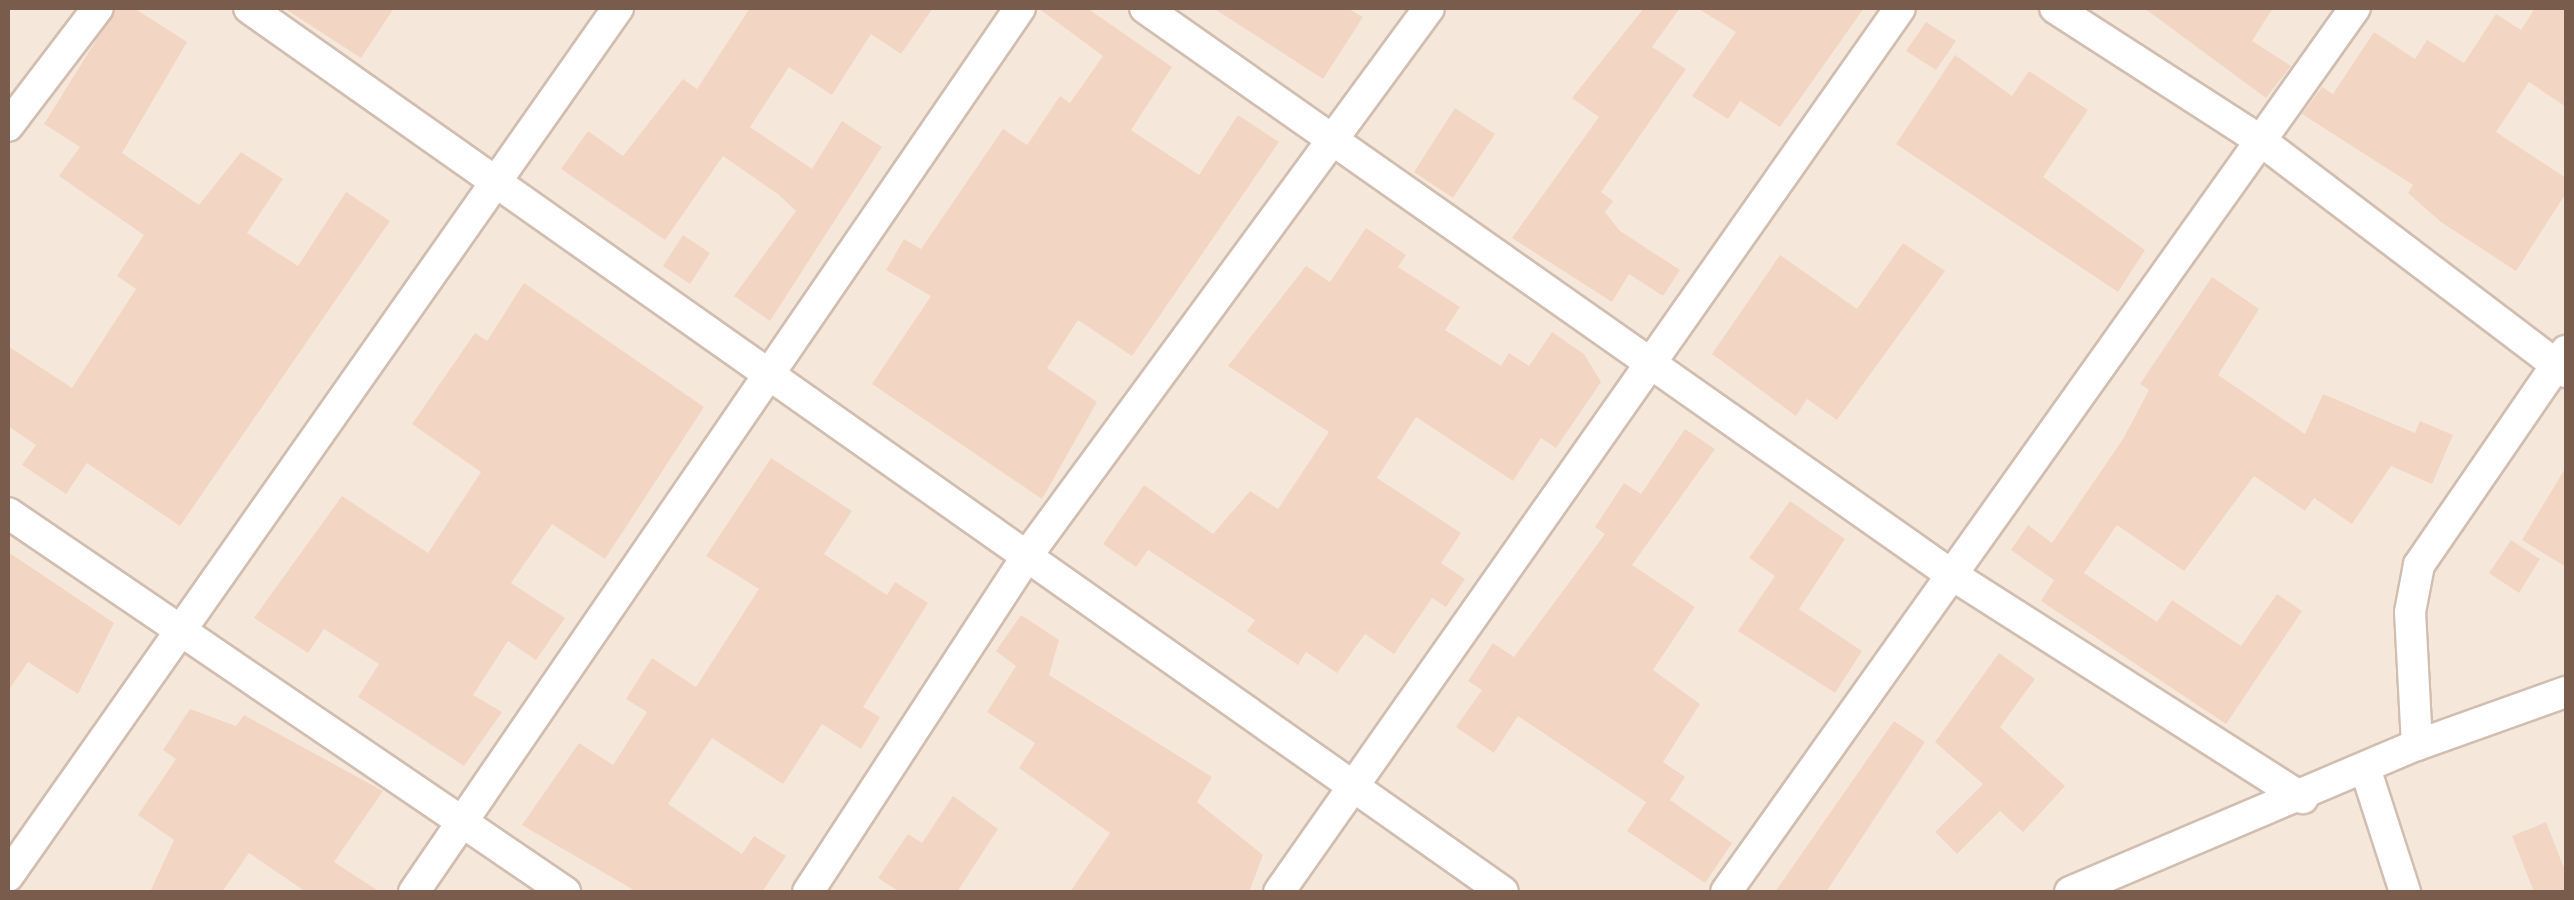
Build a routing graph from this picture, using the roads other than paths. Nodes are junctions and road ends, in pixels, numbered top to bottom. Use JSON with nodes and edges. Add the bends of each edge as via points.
{"nodes":[{"id":1,"x":98,"y":8,"type":"edge"},
{"id":2,"x":249,"y":8,"type":"edge"},
{"id":3,"x":618,"y":8,"type":"edge"},
{"id":4,"x":1020,"y":8,"type":"edge"},
{"id":5,"x":1146,"y":8,"type":"edge"},
{"id":6,"x":1428,"y":8,"type":"edge"},
{"id":7,"x":1900,"y":8,"type":"edge"},
{"id":8,"x":2055,"y":8,"type":"edge"},
{"id":9,"x":2355,"y":8,"type":"edge"},
{"id":10,"x":8,"y":126,"type":"edge"},
{"id":11,"x":1327,"y":137,"type":"junction"},
{"id":12,"x":2260,"y":140,"type":"junction"},
{"id":13,"x":497,"y":181,"type":"junction"},
{"id":14,"x":2563,"y":362,"type":"edge"},
{"id":15,"x":1649,"y":365,"type":"junction"},
{"id":16,"x":769,"y":370,"type":"junction"},
{"id":17,"x":8,"y":513,"type":"edge"},
{"id":18,"x":1026,"y":558,"type":"junction"},
{"id":19,"x":1946,"y":571,"type":"junction"},
{"id":20,"x":181,"y":632,"type":"junction"},
{"id":21,"x":2566,"y":692,"type":"edge"},
{"id":22,"x":2417,"y":744,"type":"junction"},
{"id":23,"x":2365,"y":768,"type":"junction"},
{"id":24,"x":1351,"y":788,"type":"junction"},
{"id":25,"x":2303,"y":798,"type":"junction"},
{"id":26,"x":466,"y":822,"type":"junction"},
{"id":27,"x":8,"y":876,"type":"edge"},
{"id":28,"x":414,"y":892,"type":"edge"},
{"id":29,"x":565,"y":892,"type":"edge"},
{"id":30,"x":808,"y":892,"type":"edge"},
{"id":31,"x":1279,"y":892,"type":"edge"},
{"id":32,"x":1503,"y":892,"type":"edge"},
{"id":33,"x":1726,"y":892,"type":"edge"},
{"id":34,"x":2070,"y":892,"type":"edge"},
{"id":35,"x":2405,"y":892,"type":"edge"}],
"edges":[{"from":1,"to":10,"type":"street"},
{"from":2,"to":13,"type":"street"},
{"from":3,"to":13,"type":"street"},
{"from":4,"to":16,"type":"street"},
{"from":5,"to":11,"type":"street"},
{"from":6,"to":11,"type":"street"},
{"from":7,"to":15,"type":"street"},
{"from":8,"to":12,"type":"street"},
{"from":9,"to":12,"type":"street"},
{"from":11,"to":15,"type":"street"},
{"from":11,"to":18,"type":"street"},
{"from":12,"to":14,"type":"street"},
{"from":12,"to":19,"type":"street"},
{"from":13,"to":16,"type":"street"},
{"from":13,"to":20,"type":"street"},
{"from":14,"to":22,"type":"street","via":[[2419,565],[2410,612]]},
{"from":15,"to":19,"type":"street"},
{"from":15,"to":24,"type":"street"},
{"from":16,"to":18,"type":"street"},
{"from":16,"to":26,"type":"street"},
{"from":17,"to":20,"type":"street"},
{"from":18,"to":24,"type":"street"},
{"from":18,"to":30,"type":"street"},
{"from":19,"to":25,"type":"street"},
{"from":19,"to":33,"type":"street"},
{"from":20,"to":26,"type":"street"},
{"from":20,"to":27,"type":"street"},
{"from":21,"to":22,"type":"street"},
{"from":22,"to":23,"type":"street"},
{"from":23,"to":25,"type":"street"},
{"from":23,"to":35,"type":"street"},
{"from":24,"to":31,"type":"street"},
{"from":24,"to":32,"type":"street"},
{"from":25,"to":34,"type":"street"},
{"from":26,"to":28,"type":"street"},
{"from":26,"to":29,"type":"street"}]}
